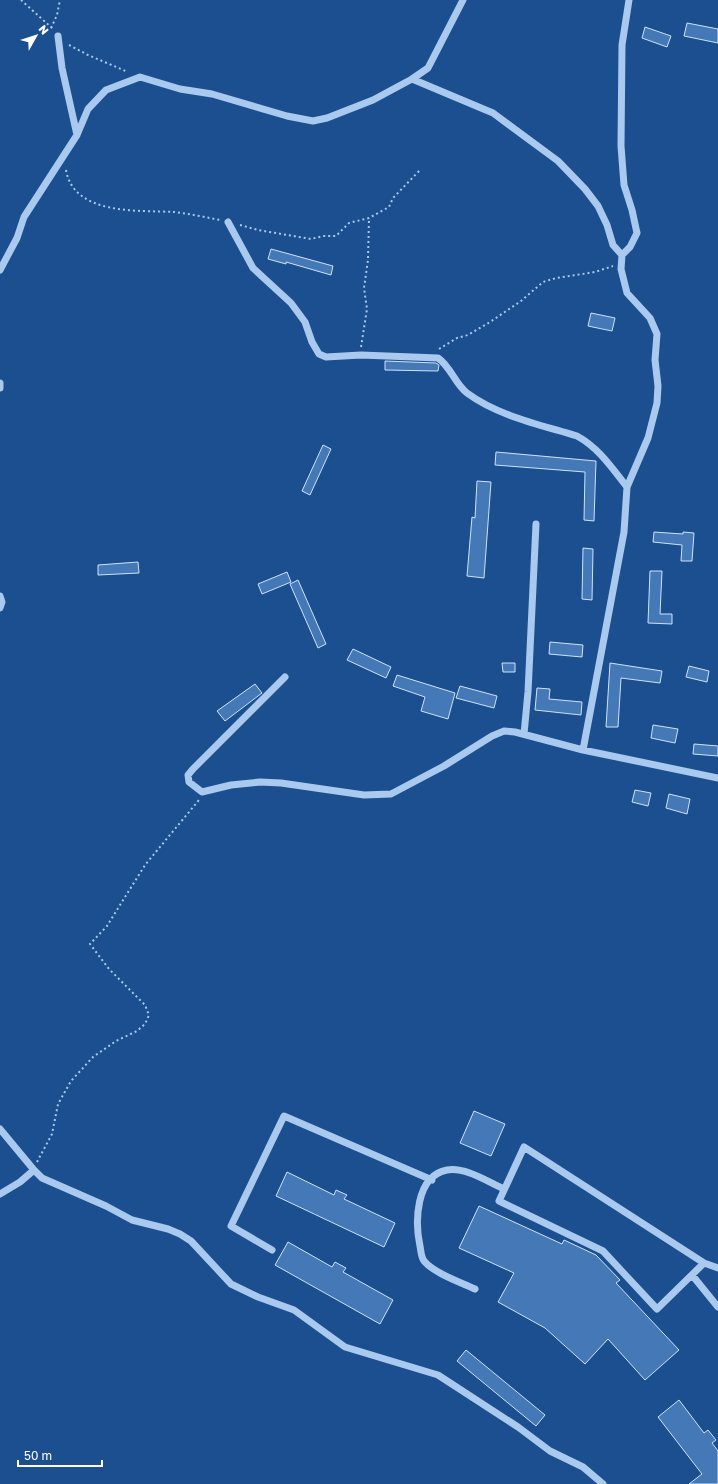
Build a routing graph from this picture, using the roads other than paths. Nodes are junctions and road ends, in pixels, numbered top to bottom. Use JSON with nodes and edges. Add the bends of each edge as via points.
{"nodes":[{"id":1,"x":463,"y":0,"type":"edge"},
{"id":2,"x":629,"y":0,"type":"edge"},
{"id":3,"x":58,"y":36,"type":"road end"},
{"id":4,"x":412,"y":79,"type":"junction"},
{"id":5,"x":76,"y":135,"type":"junction"},
{"id":6,"x":228,"y":222,"type":"road end"},
{"id":7,"x":621,"y":258,"type":"junction"},
{"id":8,"x":0,"y":270,"type":"edge"},
{"id":9,"x":0,"y":383,"type":"edge"},
{"id":10,"x":0,"y":388,"type":"edge"},
{"id":11,"x":627,"y":487,"type":"junction"},
{"id":12,"x":536,"y":524,"type":"dead end"},
{"id":13,"x":0,"y":596,"type":"edge"},
{"id":14,"x":0,"y":608,"type":"edge"},
{"id":15,"x":285,"y":677,"type":"dead end"},
{"id":16,"x":524,"y":734,"type":"junction"},
{"id":17,"x":583,"y":750,"type":"junction"},
{"id":18,"x":718,"y":778,"type":"edge"},
{"id":19,"x":0,"y":1129,"type":"edge"},
{"id":20,"x":34,"y":1170,"type":"junction"},
{"id":21,"x":432,"y":1180,"type":"junction"},
{"id":22,"x":504,"y":1189,"type":"junction"},
{"id":23,"x":0,"y":1194,"type":"edge"},
{"id":24,"x":272,"y":1250,"type":"dead end"},
{"id":25,"x":704,"y":1263,"type":"junction"},
{"id":26,"x":718,"y":1268,"type":"edge"},
{"id":27,"x":692,"y":1275,"type":"junction"},
{"id":28,"x":475,"y":1289,"type":"dead end"},
{"id":29,"x":718,"y":1307,"type":"edge"},
{"id":30,"x":603,"y":1484,"type":"edge"}],
"edges":[{"from":1,"to":4,"type":"street","via":[[428,68]]},
{"from":2,"to":7,"type":"street","via":[[622,45],[621,146],[624,185],[637,233]]},
{"from":3,"to":5,"type":"street"},
{"from":4,"to":5,"type":"street","via":[[353,109],[313,121],[140,77],[106,90],[88,109]]},
{"from":4,"to":7,"type":"street","via":[[493,113],[558,161],[582,184],[598,206],[613,245]]},
{"from":5,"to":8,"type":"street","via":[[24,217],[17,238]]},
{"from":6,"to":11,"type":"street","via":[[253,268],[291,303],[305,322],[312,342],[320,354],[326,357],[361,354],[438,358],[444,362],[468,394],[497,410],[577,436],[589,443]]},
{"from":7,"to":11,"type":"street","via":[[623,282],[627,293],[650,318],[657,334],[657,403],[648,438]]},
{"from":9,"to":10,"type":"street"},
{"from":11,"to":17,"type":"street","via":[[624,532]]},
{"from":12,"to":16,"type":"street"},
{"from":13,"to":14,"type":"street"},
{"from":15,"to":16,"type":"street","via":[[188,776],[189,782],[196,788],[202,792],[260,782],[364,795],[391,794],[444,766],[492,736],[504,731]]},
{"from":16,"to":17,"type":"street"},
{"from":17,"to":18,"type":"street"},
{"from":19,"to":20,"type":"street"},
{"from":20,"to":23,"type":"street"},
{"from":20,"to":30,"type":"street","via":[[55,1184],[106,1206],[126,1218],[180,1234],[191,1241],[231,1284],[294,1310],[345,1347],[438,1375],[550,1451],[583,1466]]},
{"from":21,"to":22,"type":"street","via":[[445,1170],[455,1169]]},
{"from":21,"to":24,"type":"street","via":[[284,1116],[231,1226]]},
{"from":21,"to":28,"type":"street","via":[[424,1188],[418,1205],[418,1234],[422,1260],[430,1267]]},
{"from":22,"to":25,"type":"street","via":[[524,1147]]},
{"from":22,"to":27,"type":"street","via":[[498,1202],[603,1251],[658,1309]]},
{"from":25,"to":26,"type":"street"},
{"from":25,"to":27,"type":"street"},
{"from":27,"to":29,"type":"street"}]}
